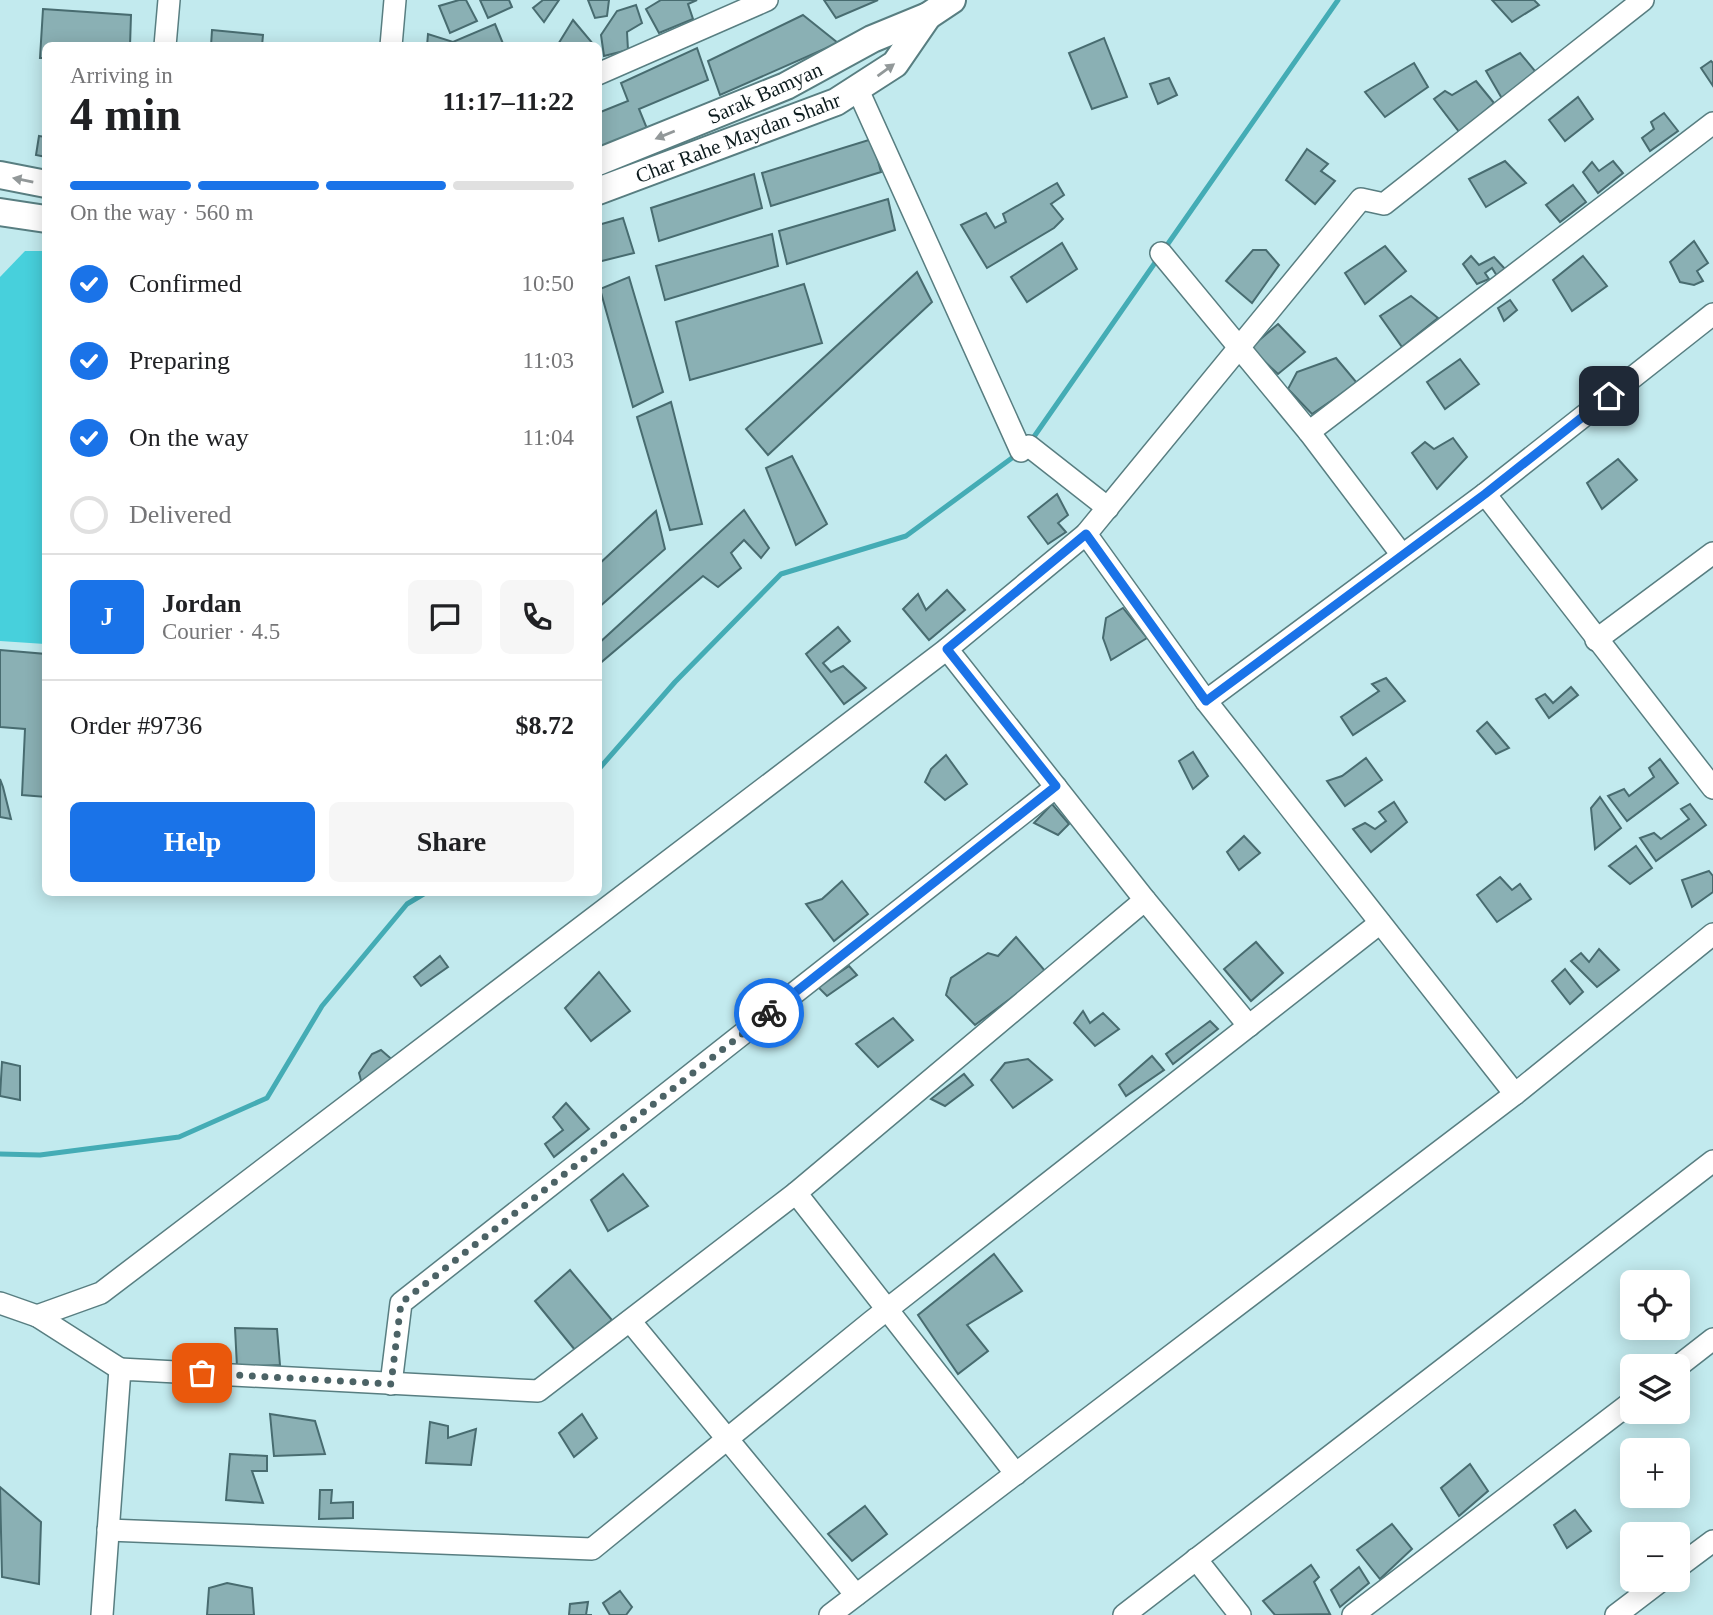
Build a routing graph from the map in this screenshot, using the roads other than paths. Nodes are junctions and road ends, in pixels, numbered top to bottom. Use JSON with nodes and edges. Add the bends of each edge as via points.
{"nodes":[{"id":1,"x":169,"y":0,"type":"edge"},
{"id":2,"x":395,"y":0,"type":"edge"},
{"id":3,"x":767,"y":0,"type":"edge"},
{"id":4,"x":952,"y":0,"type":"edge"},
{"id":5,"x":1643,"y":0,"type":"edge"},
{"id":6,"x":928,"y":16,"type":"junction"},
{"id":7,"x":165,"y":42,"type":"edge"},
{"id":8,"x":391,"y":42,"type":"edge"},
{"id":9,"x":602,"y":72,"type":"edge"},
{"id":10,"x":858,"y":90,"type":"junction"},
{"id":11,"x":1713,"y":123,"type":"edge"},
{"id":12,"x":602,"y":160,"type":"edge"},
{"id":13,"x":0,"y":175,"type":"edge"},
{"id":14,"x":42,"y":183,"type":"edge"},
{"id":15,"x":602,"y":190,"type":"edge"},
{"id":16,"x":0,"y":212,"type":"edge"},
{"id":17,"x":42,"y":218,"type":"edge"},
{"id":18,"x":1161,"y":253,"type":"dead end"},
{"id":19,"x":1713,"y":314,"type":"edge"},
{"id":20,"x":1238,"y":349,"type":"junction"},
{"id":21,"x":1309,"y":432,"type":"junction"},
{"id":22,"x":1485,"y":494,"type":"junction"},
{"id":23,"x":1108,"y":508,"type":"junction"},
{"id":24,"x":1086,"y":534,"type":"junction"},
{"id":25,"x":1713,"y":554,"type":"edge"},
{"id":26,"x":1402,"y":555,"type":"junction"},
{"id":27,"x":1597,"y":640,"type":"junction"},
{"id":28,"x":947,"y":649,"type":"junction"},
{"id":29,"x":1206,"y":701,"type":"junction"},
{"id":30,"x":1056,"y":786,"type":"junction"},
{"id":31,"x":1713,"y":788,"type":"edge"},
{"id":32,"x":1145,"y":900,"type":"junction"},
{"id":33,"x":1380,"y":923,"type":"junction"},
{"id":34,"x":1713,"y":934,"type":"edge"},
{"id":35,"x":1249,"y":1026,"type":"junction"},
{"id":36,"x":1516,"y":1094,"type":"junction"},
{"id":37,"x":1713,"y":1161,"type":"edge"},
{"id":38,"x":796,"y":1193,"type":"junction"},
{"id":39,"x":0,"y":1303,"type":"edge"},
{"id":40,"x":886,"y":1310,"type":"junction"},
{"id":41,"x":37,"y":1316,"type":"junction"},
{"id":42,"x":630,"y":1321,"type":"junction"},
{"id":43,"x":1713,"y":1339,"type":"edge"},
{"id":44,"x":1690,"y":1357,"type":"edge"},
{"id":45,"x":120,"y":1369,"type":"junction"},
{"id":46,"x":391,"y":1384,"type":"junction"},
{"id":47,"x":1620,"y":1411,"type":"edge"},
{"id":48,"x":727,"y":1439,"type":"junction"},
{"id":49,"x":1016,"y":1474,"type":"junction"},
{"id":50,"x":108,"y":1530,"type":"junction"},
{"id":51,"x":1713,"y":1541,"type":"edge"},
{"id":52,"x":1690,"y":1558,"type":"edge"},
{"id":53,"x":1196,"y":1559,"type":"junction"},
{"id":54,"x":1646,"y":1592,"type":"edge"},
{"id":55,"x":856,"y":1595,"type":"junction"},
{"id":56,"x":102,"y":1615,"type":"edge"},
{"id":57,"x":830,"y":1615,"type":"edge"},
{"id":58,"x":1124,"y":1615,"type":"edge"},
{"id":59,"x":1240,"y":1615,"type":"edge"},
{"id":60,"x":1353,"y":1615,"type":"edge"},
{"id":61,"x":1616,"y":1615,"type":"edge"}],
"edges":[{"from":1,"to":7,"type":"street"},
{"from":2,"to":8,"type":"street"},
{"from":3,"to":9,"type":"street"},
{"from":4,"to":6,"type":"main road"},
{"from":5,"to":20,"type":"street","via":[[1384,204],[1361,199]]},
{"from":10,"to":6,"type":"main road","name":"Char Rahe Maydan Shahr","one_way":true,"via":[[895,64]]},
{"from":6,"to":12,"type":"main road","name":"Sarak Bamyan","one_way":true,"via":[[872,39],[786,86]]},
{"from":10,"to":15,"type":"main road","name":"Char Rahe Maydan Shahr"},
{"from":10,"to":23,"type":"street","via":[[1025,449]]},
{"from":11,"to":21,"type":"street"},
{"from":14,"to":13,"type":"main road","one_way":true},
{"from":16,"to":17,"type":"main road"},
{"from":18,"to":20,"type":"street"},
{"from":19,"to":22,"type":"street"},
{"from":20,"to":21,"type":"street"},
{"from":20,"to":23,"type":"street"},
{"from":21,"to":26,"type":"street"},
{"from":22,"to":26,"type":"street"},
{"from":22,"to":27,"type":"street"},
{"from":23,"to":24,"type":"street"},
{"from":24,"to":28,"type":"street"},
{"from":24,"to":29,"type":"street"},
{"from":25,"to":27,"type":"street"},
{"from":26,"to":29,"type":"street"},
{"from":27,"to":31,"type":"street"},
{"from":28,"to":30,"type":"street"},
{"from":28,"to":41,"type":"street","via":[[101,1293]]},
{"from":29,"to":33,"type":"street"},
{"from":30,"to":32,"type":"street"},
{"from":30,"to":46,"type":"street","via":[[401,1303]]},
{"from":32,"to":35,"type":"street"},
{"from":32,"to":38,"type":"street"},
{"from":33,"to":35,"type":"street"},
{"from":33,"to":36,"type":"street"},
{"from":34,"to":36,"type":"street"},
{"from":35,"to":40,"type":"street"},
{"from":36,"to":49,"type":"street"},
{"from":37,"to":53,"type":"street"},
{"from":38,"to":40,"type":"street"},
{"from":38,"to":42,"type":"street"},
{"from":39,"to":41,"type":"street"},
{"from":40,"to":48,"type":"street"},
{"from":40,"to":49,"type":"street"},
{"from":41,"to":45,"type":"street"},
{"from":42,"to":46,"type":"street","via":[[538,1391]]},
{"from":42,"to":48,"type":"street"},
{"from":43,"to":44,"type":"street"},
{"from":45,"to":46,"type":"street"},
{"from":45,"to":50,"type":"street"},
{"from":47,"to":60,"type":"street"},
{"from":48,"to":50,"type":"street","via":[[592,1549]]},
{"from":48,"to":55,"type":"street"},
{"from":49,"to":55,"type":"street"},
{"from":50,"to":56,"type":"street"},
{"from":51,"to":52,"type":"street"},
{"from":53,"to":58,"type":"street"},
{"from":53,"to":59,"type":"street"},
{"from":54,"to":61,"type":"street"},
{"from":55,"to":57,"type":"street"}]}
